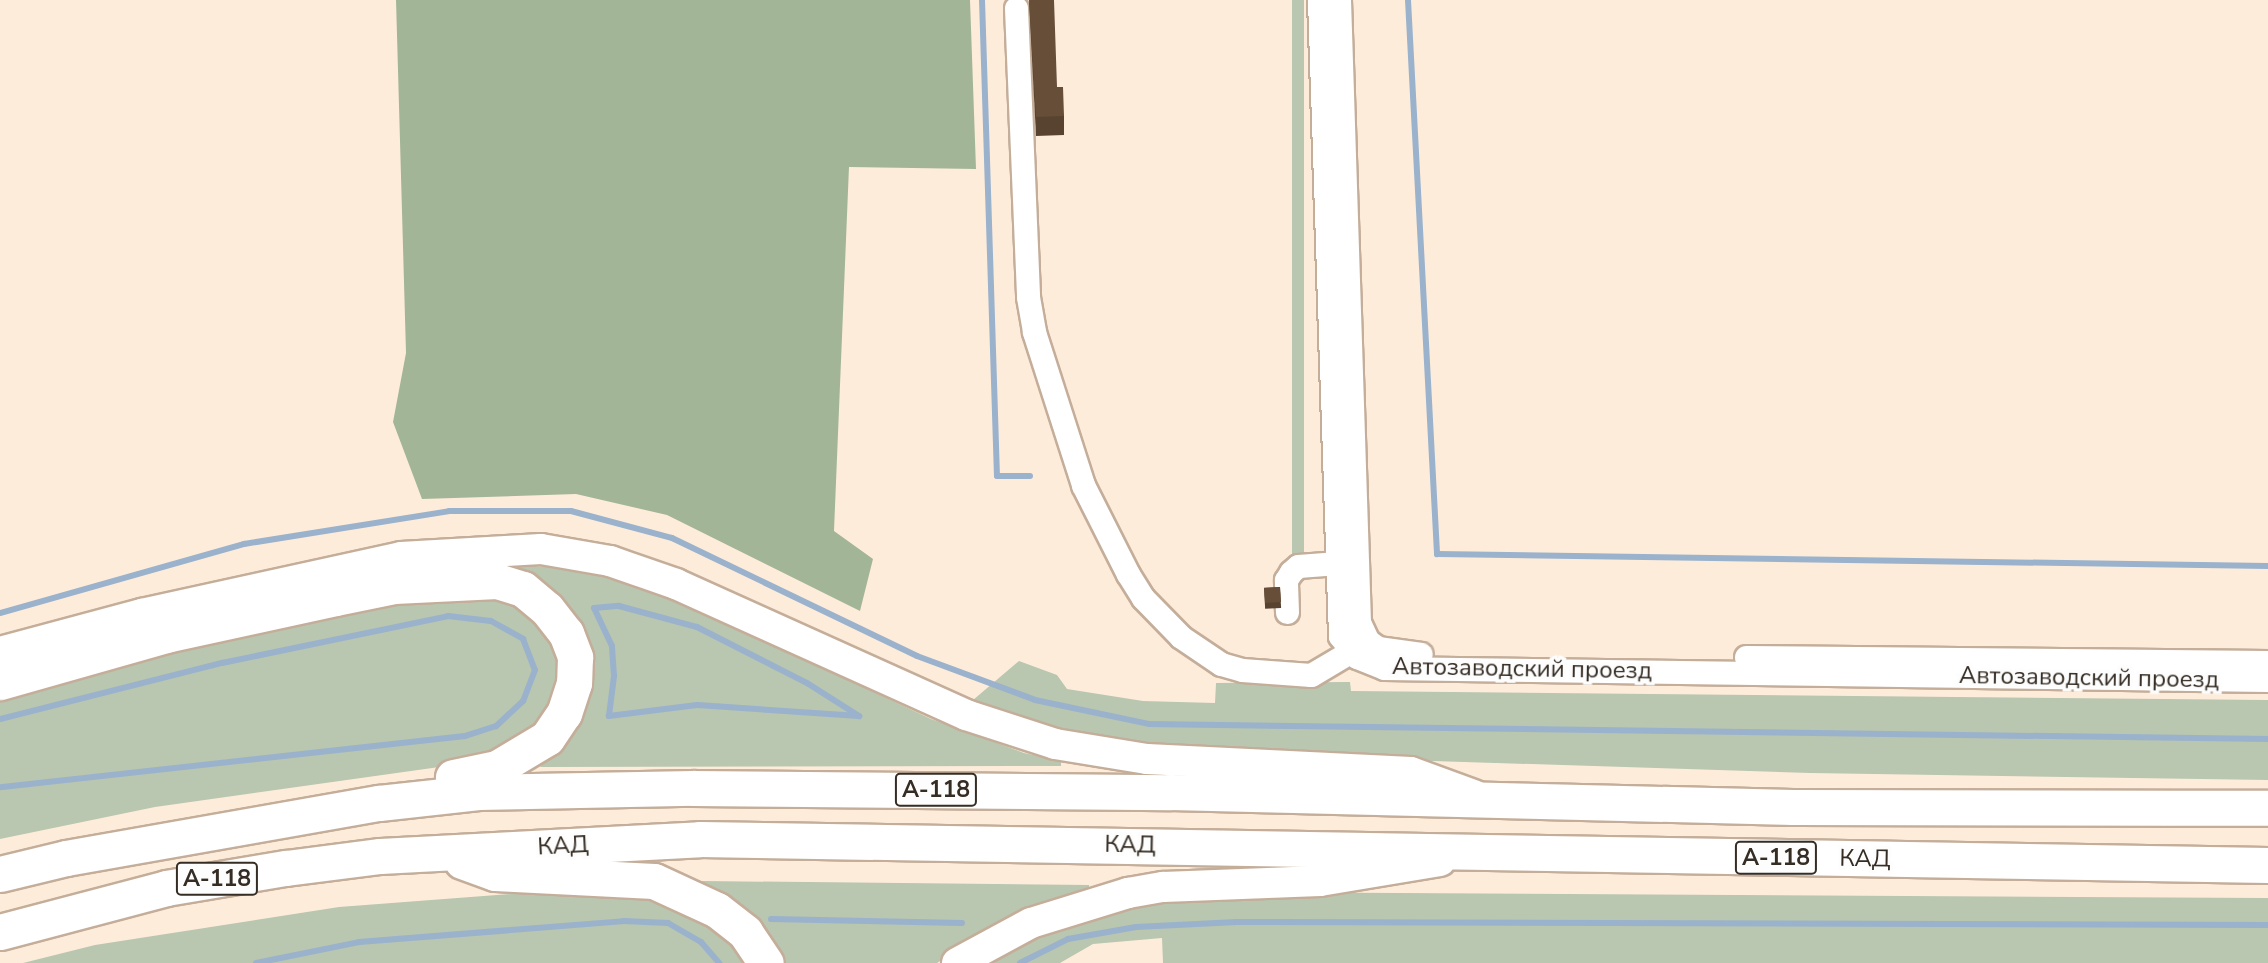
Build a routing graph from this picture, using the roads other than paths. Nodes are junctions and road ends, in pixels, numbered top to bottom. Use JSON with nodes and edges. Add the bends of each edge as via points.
{"nodes":[{"id":1,"x":1319,"y":0,"type":"edge"},
{"id":2,"x":1339,"y":0,"type":"edge"},
{"id":3,"x":1016,"y":8,"type":"dead end"},
{"id":4,"x":1338,"y":563,"type":"junction"},
{"id":5,"x":1287,"y":612,"type":"dead end"},
{"id":6,"x":1360,"y":646,"type":"junction"},
{"id":7,"x":0,"y":652,"type":"edge"},
{"id":8,"x":2268,"y":663,"type":"edge"},
{"id":9,"x":2268,"y":680,"type":"edge"},
{"id":10,"x":0,"y":682,"type":"edge"},
{"id":11,"x":1494,"y":802,"type":"junction"},
{"id":12,"x":379,"y":803,"type":"junction"},
{"id":13,"x":2268,"y":808,"type":"edge"},
{"id":14,"x":439,"y":853,"type":"junction"},
{"id":15,"x":1488,"y":853,"type":"junction"},
{"id":16,"x":2268,"y":865,"type":"edge"},
{"id":17,"x":0,"y":874,"type":"edge"},
{"id":18,"x":0,"y":932,"type":"edge"},
{"id":19,"x":766,"y":963,"type":"edge"},
{"id":20,"x":957,"y":963,"type":"edge"}],
"edges":[{"from":1,"to":4,"type":"street"},
{"from":2,"to":6,"type":"street","name":"Автозаводский проезд"},
{"from":3,"to":6,"type":"street","via":[[1028,297],[1034,332],[1083,485],[1128,574],[1161,620],[1221,664],[1265,673],[1311,675]]},
{"from":4,"to":5,"type":"street","via":[[1298,566],[1291,572],[1286,580]]},
{"from":4,"to":6,"type":"street","via":[[1340,636]]},
{"from":6,"to":8,"type":"street","name":"Автозаводский проезд","via":[[1414,654]]},
{"from":6,"to":9,"type":"street","name":"Автозаводский проезд","via":[[1384,668]]},
{"from":7,"to":11,"type":"main road","via":[[142,614],[377,561],[457,550],[541,549],[610,561],[676,584],[966,715],[1055,744],[1147,759],[1411,772]]},
{"from":10,"to":12,"type":"highway","via":[[166,635],[394,586],[457,580],[497,581],[523,589],[547,608],[566,633],[575,657],[574,683],[564,713],[547,738],[497,768],[471,771]]},
{"from":11,"to":12,"type":"highway","number":"А-118","via":[[1170,792],[694,788],[478,792]]},
{"from":11,"to":13,"type":"highway","number":"А-118"},
{"from":12,"to":17,"type":"highway","number":"А-118","via":[[66,858]]},
{"from":14,"to":15,"type":"highway","name":"КАД","number":"А-118","via":[[700,839]]},
{"from":14,"to":18,"type":"highway","name":"КАД","number":"А-118","via":[[286,867],[166,888]]},
{"from":14,"to":19,"type":"highway","via":[[495,873],[654,881],[718,910],[745,932]]},
{"from":15,"to":16,"type":"highway","name":"КАД","number":"А-118"},
{"from":15,"to":20,"type":"main road","via":[[1321,881],[1163,887],[1128,893],[1031,923]]}]}
